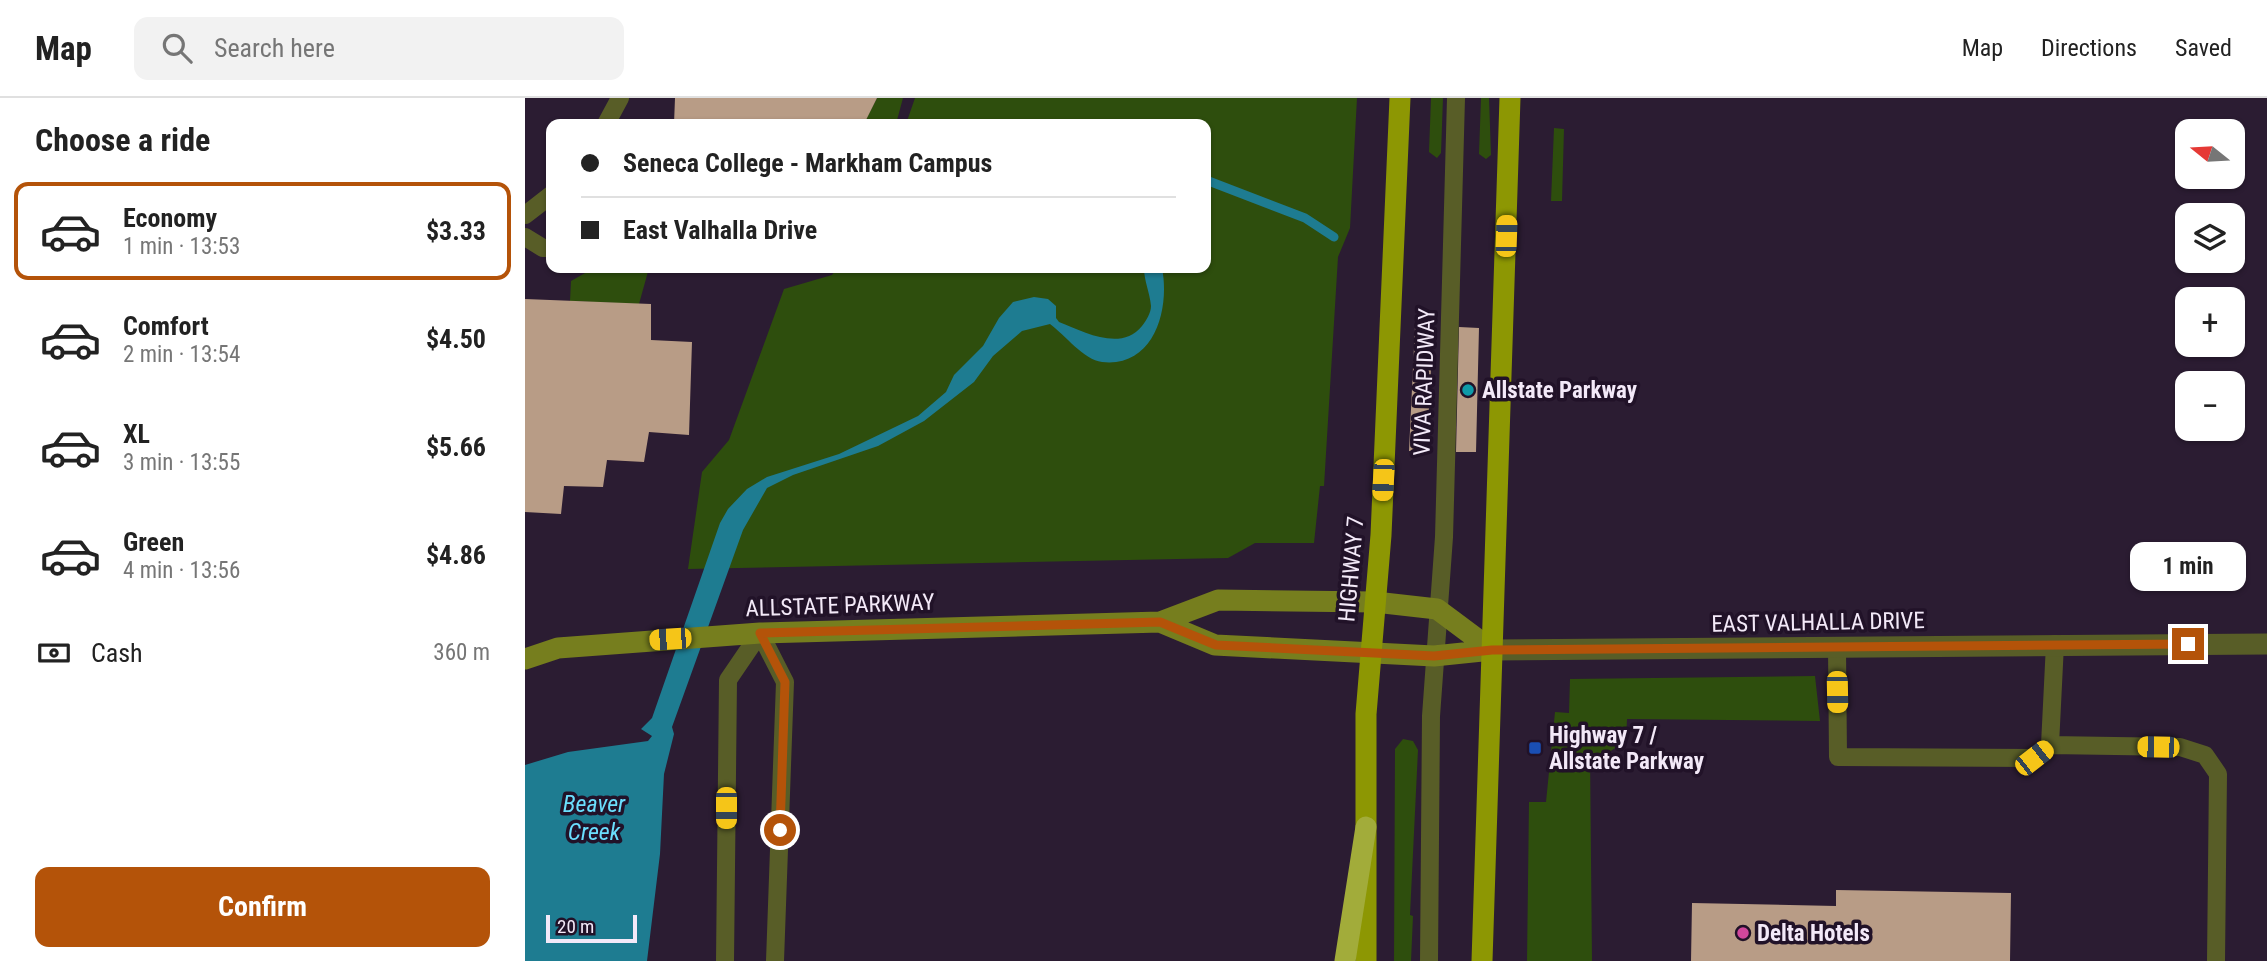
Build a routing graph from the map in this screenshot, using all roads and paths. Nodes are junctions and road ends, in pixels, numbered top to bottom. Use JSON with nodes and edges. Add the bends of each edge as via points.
{"nodes":[{"id":1,"x":620,"y":98,"type":"edge"},
{"id":2,"x":1400,"y":98,"type":"edge"},
{"id":3,"x":1456,"y":98,"type":"edge"},
{"id":4,"x":1510,"y":98,"type":"edge"},
{"id":5,"x":609,"y":119,"type":"edge"},
{"id":6,"x":546,"y":199,"type":"edge"},
{"id":7,"x":525,"y":215,"type":"edge"},
{"id":8,"x":525,"y":237,"type":"edge"},
{"id":9,"x":546,"y":248,"type":"edge"},
{"id":10,"x":1375,"y":602,"type":"junction"},
{"id":11,"x":1437,"y":609,"type":"junction"},
{"id":12,"x":1160,"y":622,"type":"junction"},
{"id":13,"x":760,"y":633,"type":"junction"},
{"id":14,"x":2055,"y":644,"type":"junction"},
{"id":15,"x":2267,"y":644,"type":"edge"},
{"id":16,"x":1837,"y":648,"type":"junction"},
{"id":17,"x":1492,"y":650,"type":"junction"},
{"id":18,"x":1370,"y":653,"type":"junction"},
{"id":19,"x":1434,"y":656,"type":"junction"},
{"id":20,"x":525,"y":659,"type":"edge"},
{"id":21,"x":2050,"y":746,"type":"junction"},
{"id":22,"x":1366,"y":827,"type":"junction"},
{"id":23,"x":725,"y":961,"type":"edge"},
{"id":24,"x":775,"y":961,"type":"edge"},
{"id":25,"x":1345,"y":961,"type":"edge"},
{"id":26,"x":1366,"y":961,"type":"edge"},
{"id":27,"x":1429,"y":961,"type":"edge"},
{"id":28,"x":1482,"y":961,"type":"edge"},
{"id":29,"x":2216,"y":961,"type":"edge"}],
"edges":[{"from":1,"to":5,"type":"lane"},
{"from":2,"to":10,"type":"main road","name":"HIGHWAY 7"},
{"from":3,"to":11,"type":"lane","name":"VIVA RAPIDWAY","via":[[1444,537]]},
{"from":4,"to":17,"type":"main road"},
{"from":6,"to":7,"type":"lane"},
{"from":8,"to":9,"type":"lane"},
{"from":10,"to":11,"type":"street","name":"ALLSTATE PARKWAY"},
{"from":10,"to":12,"type":"street","name":"ALLSTATE PARKWAY","via":[[1218,600]]},
{"from":10,"to":18,"type":"main road","name":"HIGHWAY 7"},
{"from":11,"to":17,"type":"street"},
{"from":11,"to":19,"type":"lane","name":"VIVA RAPIDWAY"},
{"from":12,"to":13,"type":"street","name":"ALLSTATE PARKWAY"},
{"from":12,"to":18,"type":"street","name":"ALLSTATE PARKWAY","via":[[1216,645]]},
{"from":13,"to":20,"type":"street","name":"ALLSTATE PARKWAY","via":[[558,648]]},
{"from":13,"to":23,"type":"lane","via":[[727,680]]},
{"from":13,"to":24,"type":"lane","via":[[785,682]]},
{"from":14,"to":15,"type":"street","name":"EAST VALHALLA DRIVE"},
{"from":14,"to":16,"type":"street","name":"EAST VALHALLA DRIVE"},
{"from":14,"to":21,"type":"lane"},
{"from":16,"to":17,"type":"street","name":"EAST VALHALLA DRIVE"},
{"from":16,"to":21,"type":"lane","via":[[1838,757],[2034,758]]},
{"from":17,"to":19,"type":"street","name":"EAST VALHALLA DRIVE"},
{"from":17,"to":28,"type":"main road"},
{"from":18,"to":19,"type":"street","name":"EAST VALHALLA DRIVE"},
{"from":18,"to":22,"type":"main road","name":"HIGHWAY 7"},
{"from":19,"to":27,"type":"lane","name":"VIVA RAPIDWAY"},
{"from":21,"to":29,"type":"lane","via":[[2180,747],[2205,755],[2218,774]]},
{"from":22,"to":25,"type":"highway"},
{"from":22,"to":26,"type":"main road","name":"HIGHWAY 7"}]}
